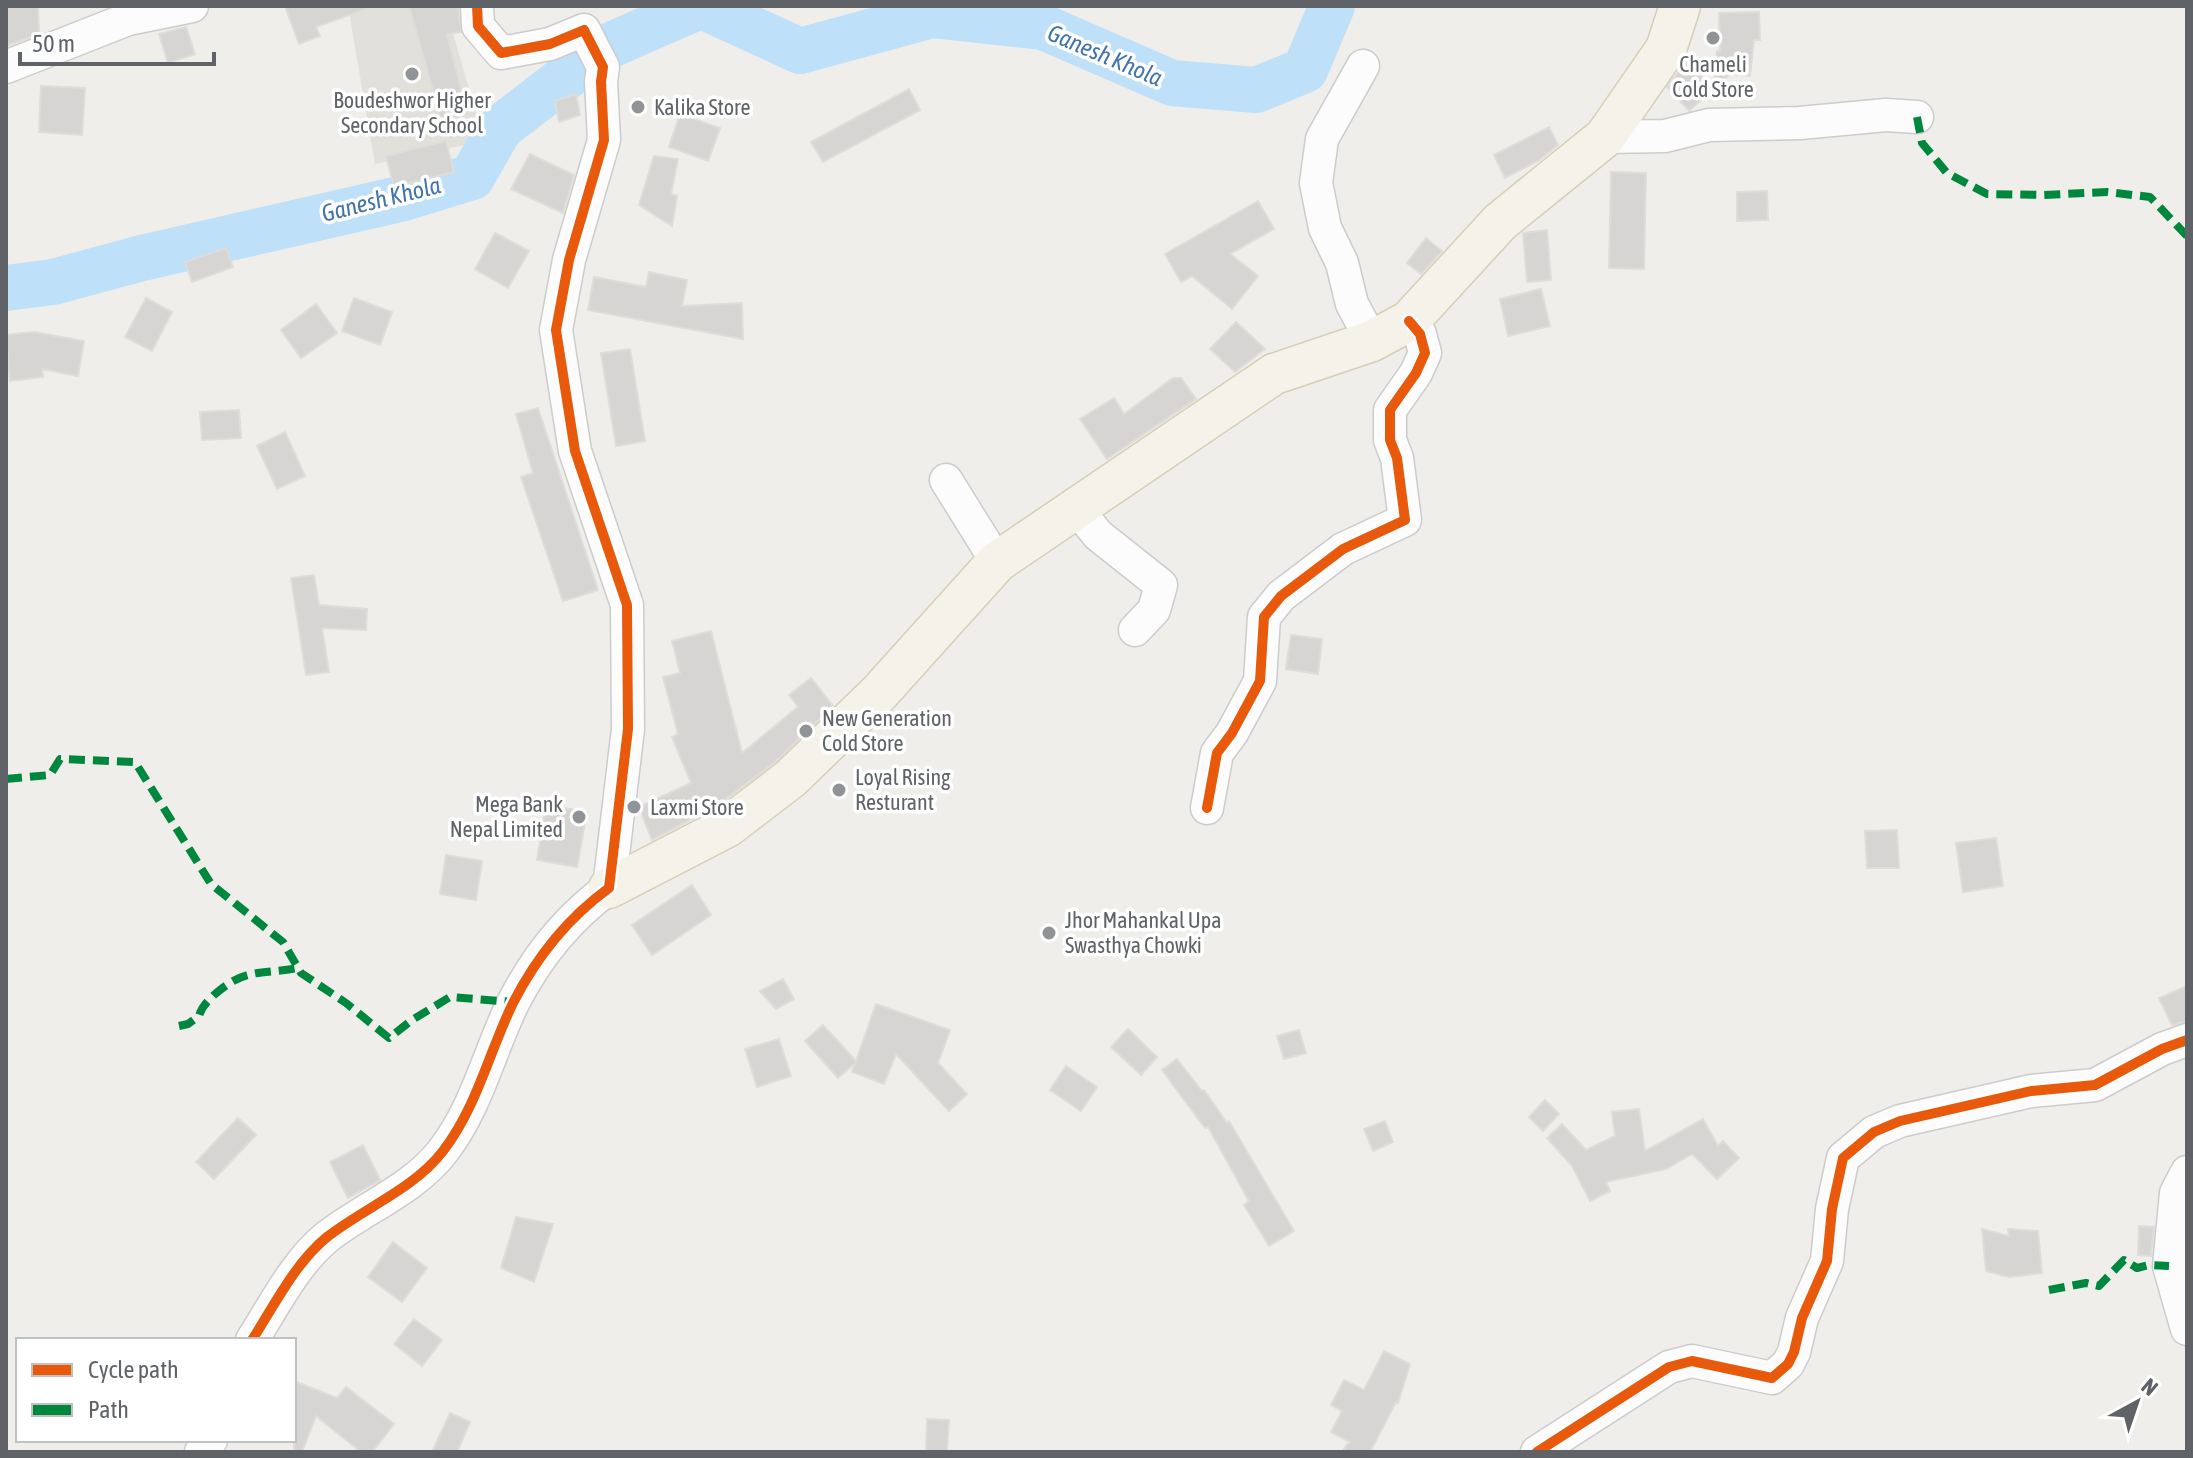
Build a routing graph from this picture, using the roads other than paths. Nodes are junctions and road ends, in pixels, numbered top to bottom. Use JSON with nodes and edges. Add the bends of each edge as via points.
{"nodes":[{"id":1,"x":192,"y":6,"type":"edge"},
{"id":2,"x":477,"y":6,"type":"edge"},
{"id":3,"x":1680,"y":6,"type":"edge"},
{"id":4,"x":1363,"y":66,"type":"dead end"},
{"id":5,"x":6,"y":67,"type":"edge"},
{"id":6,"x":1917,"y":117,"type":"dead end"},
{"id":7,"x":1605,"y":137,"type":"junction"},
{"id":8,"x":1409,"y":321,"type":"junction"},
{"id":9,"x":1372,"y":341,"type":"junction"},
{"id":10,"x":946,"y":480,"type":"dead end"},
{"id":11,"x":1077,"y":509,"type":"junction"},
{"id":12,"x":997,"y":562,"type":"junction"},
{"id":13,"x":1135,"y":630,"type":"dead end"},
{"id":14,"x":1207,"y":808,"type":"dead end"},
{"id":15,"x":609,"y":888,"type":"junction"},
{"id":16,"x":2187,"y":1040,"type":"edge"},
{"id":17,"x":2187,"y":1172,"type":"edge"},
{"id":18,"x":2187,"y":1329,"type":"edge"},
{"id":19,"x":253,"y":1338,"type":"edge"},
{"id":20,"x":1537,"y":1452,"type":"edge"}],
"edges":[{"from":1,"to":5,"type":"street","via":[[128,19]]},
{"from":2,"to":15,"type":"street","via":[[478,26],[501,53],[550,44],[584,30],[603,67],[604,140],[569,260],[556,330],[575,451],[627,605],[628,729]]},
{"from":3,"to":7,"type":"main road","via":[[1666,49]]},
{"from":4,"to":9,"type":"street","via":[[1322,139],[1316,183],[1325,228],[1342,263],[1352,304]]},
{"from":6,"to":7,"type":"street","via":[[1709,125],[1665,136]]},
{"from":7,"to":8,"type":"main road","via":[[1500,222]]},
{"from":8,"to":9,"type":"main road"},
{"from":8,"to":14,"type":"street","via":[[1420,334],[1425,353],[1390,410],[1390,440],[1405,520],[1331,557],[1281,596],[1264,617],[1260,681],[1217,753]]},
{"from":9,"to":11,"type":"main road","via":[[1274,374]]},
{"from":10,"to":12,"type":"street"},
{"from":11,"to":12,"type":"main road"},
{"from":11,"to":13,"type":"street","via":[[1098,535],[1161,585],[1154,610]]},
{"from":12,"to":15,"type":"main road","via":[[879,693],[790,779],[727,827]]},
{"from":15,"to":19,"type":"street","via":[[556,936],[514,1002],[463,1122],[443,1152],[423,1174],[324,1240]]},
{"from":16,"to":20,"type":"street","via":[[2095,1085],[2031,1091],[1900,1121],[1874,1132],[1843,1158],[1827,1261],[1788,1364],[1772,1378],[1692,1361],[1669,1367]]},
{"from":17,"to":18,"type":"street","via":[[2176,1193],[2169,1266]]}]}
